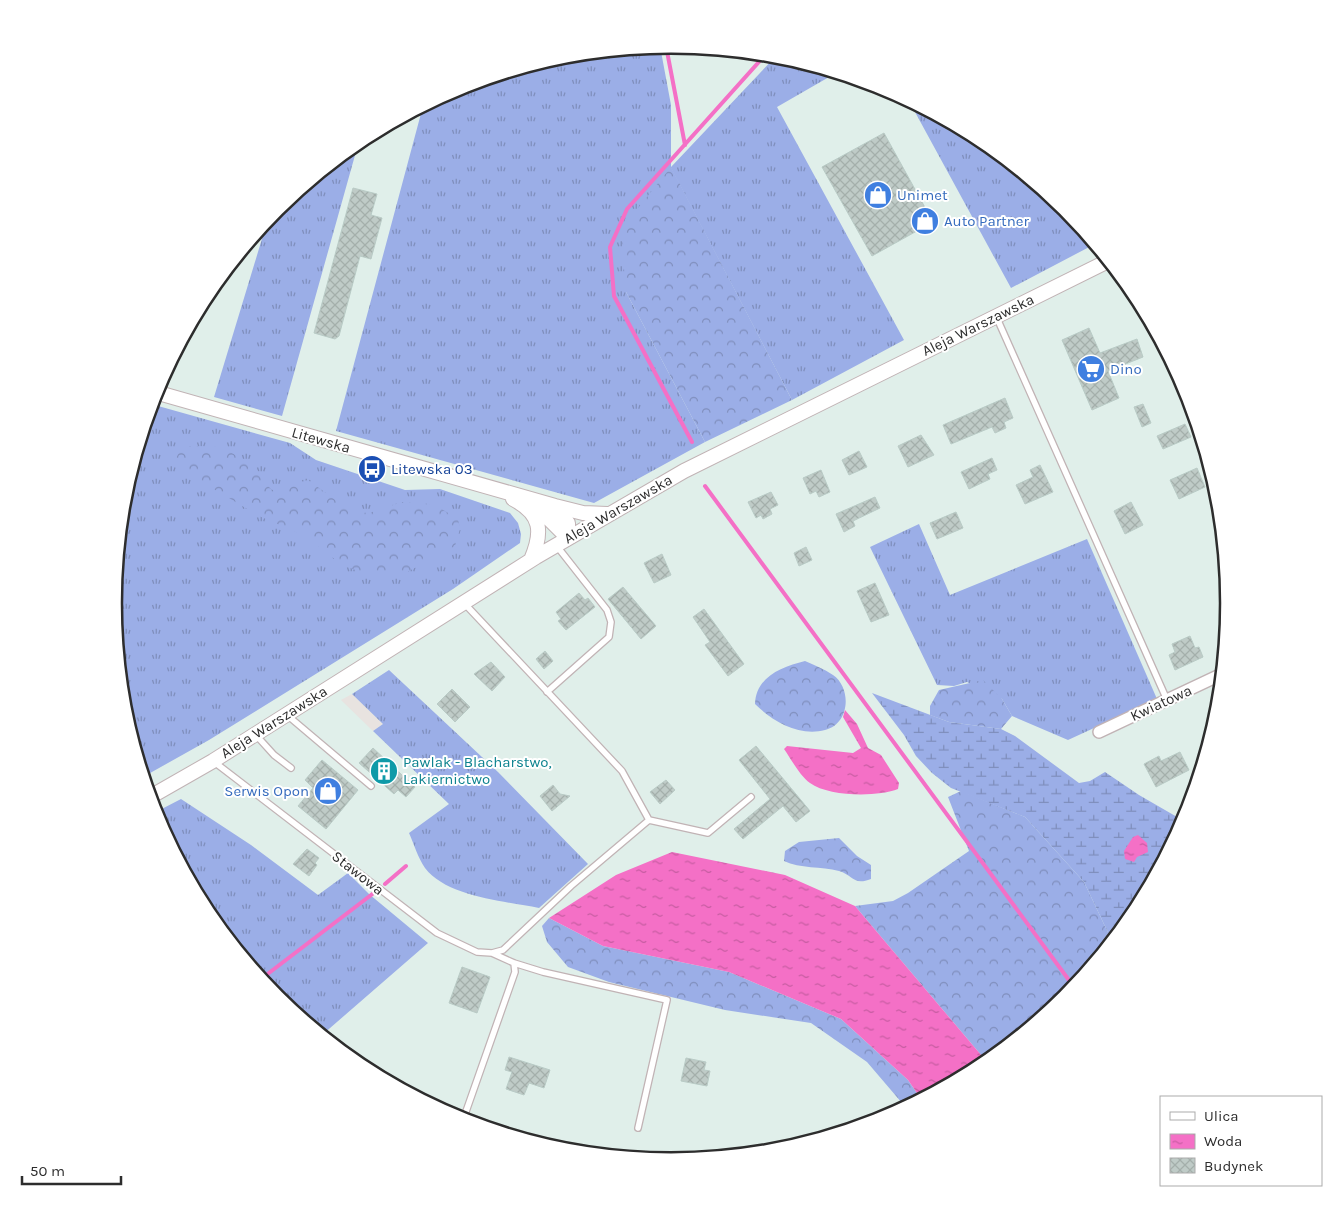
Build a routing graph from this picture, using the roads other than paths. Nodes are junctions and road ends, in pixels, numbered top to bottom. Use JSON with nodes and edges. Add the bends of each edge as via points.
{"nodes":[{"id":1,"x":1103,"y":264,"type":"edge"},
{"id":2,"x":995,"y":316,"type":"junction"},
{"id":3,"x":163,"y":394,"type":"edge"},
{"id":4,"x":487,"y":487,"type":"junction"},
{"id":5,"x":548,"y":504,"type":"junction"},
{"id":6,"x":528,"y":508,"type":"junction"},
{"id":7,"x":608,"y":514,"type":"junction"},
{"id":8,"x":562,"y":542,"type":"junction"},
{"id":9,"x":531,"y":560,"type":"junction"},
{"id":10,"x":464,"y":603,"type":"junction"},
{"id":11,"x":1216,"y":677,"type":"edge"},
{"id":12,"x":547,"y":692,"type":"junction"},
{"id":13,"x":1167,"y":700,"type":"junction"},
{"id":14,"x":286,"y":714,"type":"junction"},
{"id":15,"x":1099,"y":732,"type":"dead end"},
{"id":16,"x":255,"y":734,"type":"junction"},
{"id":17,"x":213,"y":761,"type":"junction"},
{"id":18,"x":291,"y":768,"type":"dead end"},
{"id":19,"x":371,"y":786,"type":"dead end"},
{"id":20,"x":156,"y":793,"type":"edge"},
{"id":21,"x":751,"y":797,"type":"dead end"},
{"id":22,"x":649,"y":820,"type":"junction"},
{"id":23,"x":492,"y":953,"type":"junction"},
{"id":24,"x":514,"y":963,"type":"junction"},
{"id":25,"x":465,"y":1112,"type":"edge"},
{"id":26,"x":638,"y":1128,"type":"dead end"}],
"edges":[{"from":1,"to":2,"type":"street","name":"Aleja Warszawska"},
{"from":2,"to":7,"type":"street","name":"Aleja Warszawska","via":[[684,471]]},
{"from":2,"to":13,"type":"lane"},
{"from":3,"to":4,"type":"street","name":"Litewska"},
{"from":4,"to":5,"type":"street"},
{"from":4,"to":6,"type":"street"},
{"from":5,"to":7,"type":"street","via":[[583,513]]},
{"from":5,"to":8,"type":"street","via":[[568,523]]},
{"from":6,"to":8,"type":"street","via":[[548,518]]},
{"from":6,"to":9,"type":"street","via":[[538,526],[537,544]]},
{"from":7,"to":8,"type":"street","name":"Aleja Warszawska"},
{"from":8,"to":9,"type":"street","name":"Aleja Warszawska"},
{"from":8,"to":12,"type":"lane","via":[[607,610],[611,622],[609,637]]},
{"from":9,"to":10,"type":"street","name":"Aleja Warszawska"},
{"from":10,"to":12,"type":"lane"},
{"from":10,"to":14,"type":"street","name":"Aleja Warszawska"},
{"from":11,"to":13,"type":"street","name":"Kwiatowa"},
{"from":12,"to":22,"type":"lane","via":[[622,771]]},
{"from":13,"to":15,"type":"street","name":"Kwiatowa"},
{"from":14,"to":16,"type":"street","name":"Aleja Warszawska"},
{"from":14,"to":19,"type":"lane"},
{"from":16,"to":17,"type":"street","name":"Aleja Warszawska"},
{"from":16,"to":18,"type":"lane","via":[[274,756]]},
{"from":17,"to":20,"type":"street","name":"Aleja Warszawska"},
{"from":17,"to":23,"type":"lane","name":"Stawowa","via":[[437,933],[477,952]]},
{"from":21,"to":22,"type":"lane","via":[[708,833]]},
{"from":22,"to":23,"type":"lane","via":[[571,886],[503,950]]},
{"from":23,"to":24,"type":"lane","name":"Stawowa"},
{"from":24,"to":25,"type":"lane","via":[[515,972]]},
{"from":24,"to":26,"type":"lane","name":"Stawowa","via":[[667,1000]]}]}
